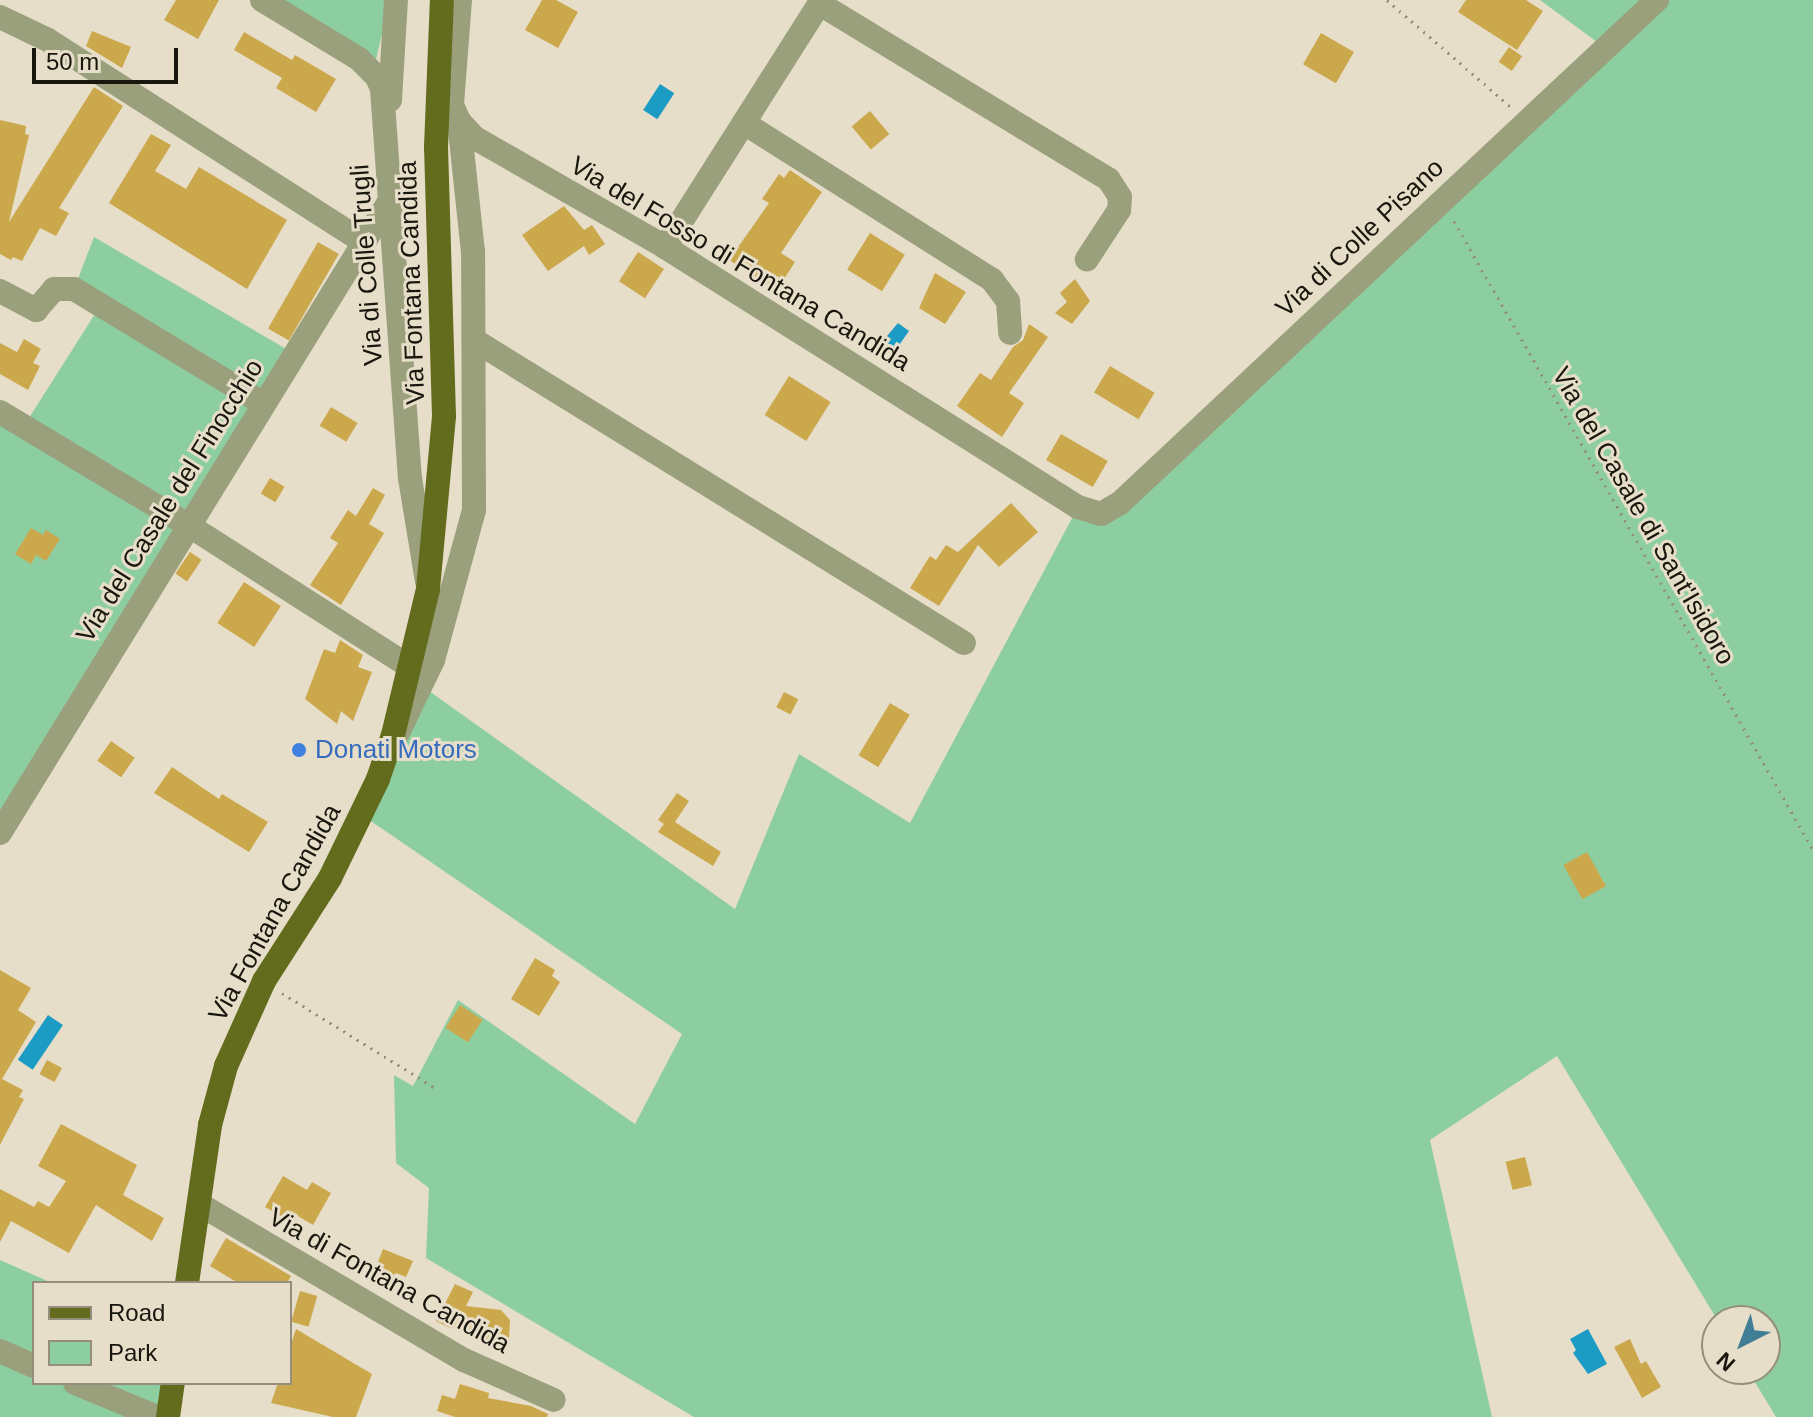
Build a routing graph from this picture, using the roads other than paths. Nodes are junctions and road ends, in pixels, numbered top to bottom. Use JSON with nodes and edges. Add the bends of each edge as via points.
{"nodes":[{"id":1,"x":262,"y":0,"type":"edge"},
{"id":2,"x":396,"y":0,"type":"edge"},
{"id":3,"x":442,"y":0,"type":"edge"},
{"id":4,"x":460,"y":0,"type":"edge"},
{"id":5,"x":1657,"y":0,"type":"edge"},
{"id":6,"x":821,"y":2,"type":"edge"},
{"id":7,"x":0,"y":17,"type":"edge"},
{"id":8,"x":459,"y":121,"type":"junction"},
{"id":9,"x":744,"y":123,"type":"junction"},
{"id":10,"x":388,"y":142,"type":"junction"},
{"id":11,"x":390,"y":200,"type":"junction"},
{"id":12,"x":364,"y":242,"type":"junction"},
{"id":13,"x":665,"y":247,"type":"junction"},
{"id":14,"x":1087,"y":259,"type":"dead end"},
{"id":15,"x":0,"y":291,"type":"edge"},
{"id":16,"x":1010,"y":333,"type":"dead end"},
{"id":17,"x":474,"y":340,"type":"junction"},
{"id":18,"x":264,"y":404,"type":"junction"},
{"id":19,"x":0,"y":412,"type":"edge"},
{"id":20,"x":1101,"y":514,"type":"joint"},
{"id":21,"x":188,"y":525,"type":"junction"},
{"id":22,"x":428,"y":589,"type":"junction"},
{"id":23,"x":964,"y":643,"type":"dead end"},
{"id":24,"x":410,"y":667,"type":"junction"},
{"id":25,"x":389,"y":748,"type":"junction"},
{"id":26,"x":0,"y":833,"type":"edge"},
{"id":27,"x":199,"y":1204,"type":"junction"},
{"id":28,"x":187,"y":1281,"type":"edge"},
{"id":29,"x":0,"y":1351,"type":"edge"},
{"id":30,"x":32,"y":1365,"type":"edge"},
{"id":31,"x":80,"y":1385,"type":"edge"},
{"id":32,"x":173,"y":1385,"type":"edge"},
{"id":33,"x":554,"y":1400,"type":"dead end"},
{"id":34,"x":157,"y":1417,"type":"edge"},
{"id":35,"x":168,"y":1417,"type":"edge"}],
"edges":[{"from":1,"to":10,"type":"street","name":"Via di Colle Trugli","via":[[373,72],[384,95]]},
{"from":2,"to":10,"type":"street"},
{"from":3,"to":22,"type":"main road","name":"Via Fontana Candida","via":[[436,147],[444,416]]},
{"from":4,"to":8,"type":"street","via":[[451,90]]},
{"from":5,"to":20,"type":"street","name":"Via di Colle Pisano","via":[[1120,503]]},
{"from":6,"to":9,"type":"street"},
{"from":6,"to":14,"type":"street","via":[[1109,180],[1120,197],[1119,210]]},
{"from":7,"to":12,"type":"street","via":[[48,40]]},
{"from":8,"to":13,"type":"street","name":"Via del Fosso di Fontana Candida","via":[[481,143]]},
{"from":8,"to":17,"type":"street","via":[[472,230]]},
{"from":9,"to":13,"type":"street"},
{"from":9,"to":16,"type":"street","via":[[992,280],[1008,301]]},
{"from":10,"to":11,"type":"street","name":"Via di Colle Trugli"},
{"from":11,"to":12,"type":"street","name":"Via del Casale del Finocchio"},
{"from":11,"to":22,"type":"street","name":"Via di Colle Trugli","via":[[410,478]]},
{"from":12,"to":18,"type":"street","name":"Via del Casale del Finocchio"},
{"from":13,"to":20,"type":"street","name":"Via del Fosso di Fontana Candida","via":[[1078,507]]},
{"from":15,"to":18,"type":"street","via":[[36,310],[54,289],[74,289]]},
{"from":17,"to":23,"type":"street"},
{"from":17,"to":25,"type":"street","via":[[472,522],[427,677]]},
{"from":18,"to":21,"type":"street","name":"Via del Casale del Finocchio"},
{"from":19,"to":21,"type":"street"},
{"from":21,"to":24,"type":"street"},
{"from":21,"to":26,"type":"street","name":"Via del Casale del Finocchio"},
{"from":22,"to":24,"type":"main road","name":"Via Fontana Candida"},
{"from":24,"to":25,"type":"main road","name":"Via Fontana Candida"},
{"from":25,"to":27,"type":"main road","name":"Via Fontana Candida","via":[[336,866],[264,981],[221,1081]]},
{"from":27,"to":28,"type":"main road","name":"Via Fontana Candida"},
{"from":27,"to":33,"type":"street","name":"Via di Fontana Candida","via":[[464,1360]]},
{"from":29,"to":30,"type":"street"},
{"from":31,"to":34,"type":"street"},
{"from":32,"to":35,"type":"main road"}]}
